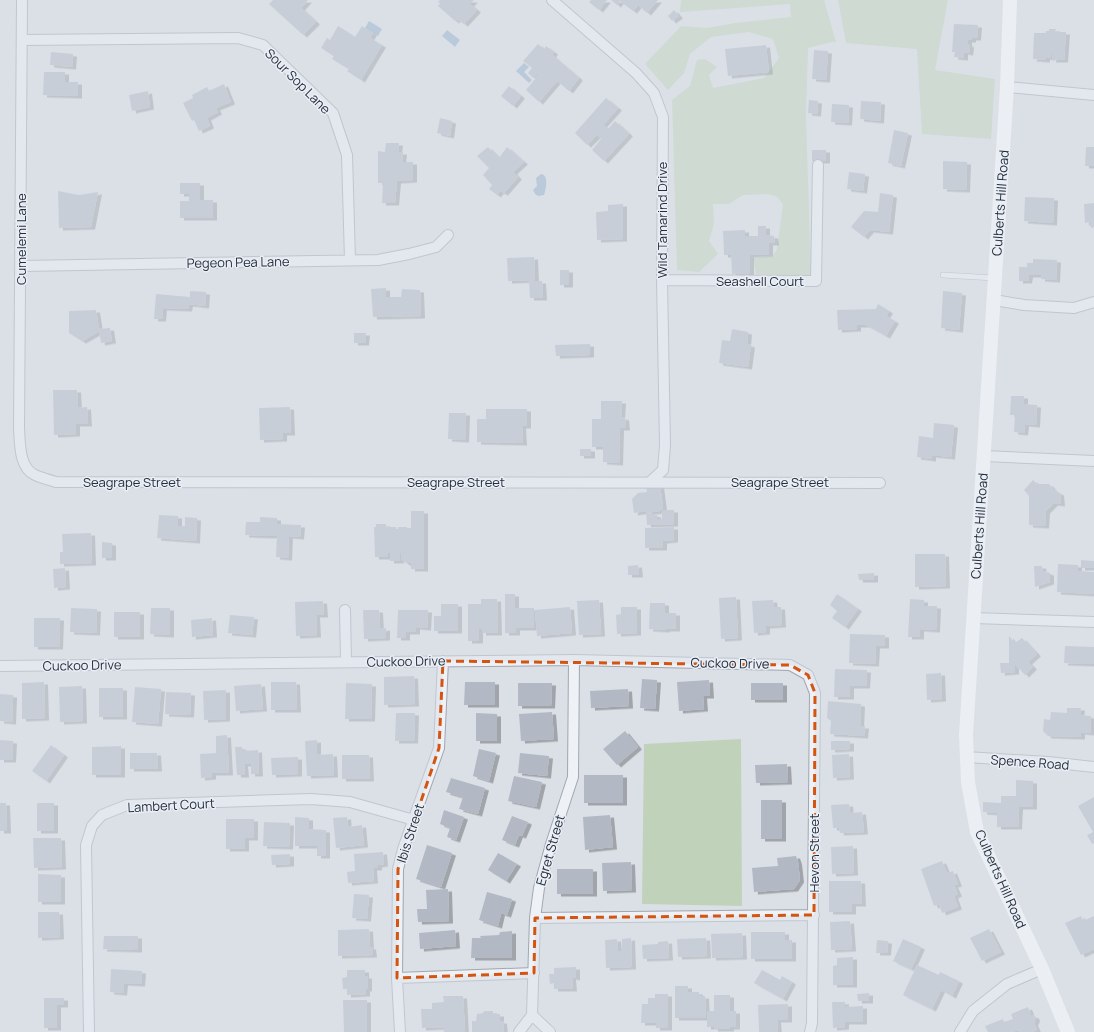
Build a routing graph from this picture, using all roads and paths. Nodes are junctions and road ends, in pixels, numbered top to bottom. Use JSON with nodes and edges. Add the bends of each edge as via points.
{"nodes":[{"id":1,"x":22,"y":0,"type":"edge"},
{"id":2,"x":552,"y":0,"type":"edge"},
{"id":3,"x":1010,"y":0,"type":"edge"},
{"id":4,"x":22,"y":40,"type":"junction"},
{"id":5,"x":1007,"y":87,"type":"junction"},
{"id":6,"x":1094,"y":95,"type":"edge"},
{"id":7,"x":818,"y":165,"type":"dead end"},
{"id":8,"x":448,"y":235,"type":"dead end"},
{"id":9,"x":350,"y":260,"type":"junction"},
{"id":10,"x":20,"y":266,"type":"junction"},
{"id":11,"x":943,"y":275,"type":"dead end"},
{"id":12,"x":995,"y":278,"type":"junction"},
{"id":13,"x":662,"y":280,"type":"junction"},
{"id":14,"x":994,"y":300,"type":"junction"},
{"id":15,"x":1094,"y":302,"type":"edge"},
{"id":16,"x":984,"y":456,"type":"junction"},
{"id":17,"x":1094,"y":461,"type":"edge"},
{"id":18,"x":33,"y":475,"type":"joint"},
{"id":19,"x":650,"y":482,"type":"junction"},
{"id":20,"x":880,"y":483,"type":"dead end"},
{"id":21,"x":345,"y":610,"type":"dead end"},
{"id":22,"x":974,"y":618,"type":"junction"},
{"id":23,"x":1094,"y":622,"type":"edge"},
{"id":24,"x":442,"y":660,"type":"junction"},
{"id":25,"x":574,"y":660,"type":"junction"},
{"id":26,"x":346,"y":662,"type":"junction"},
{"id":27,"x":0,"y":666,"type":"edge"},
{"id":28,"x":808,"y":675,"type":"joint"},
{"id":29,"x":966,"y":757,"type":"junction"},
{"id":30,"x":1094,"y":767,"type":"edge"},
{"id":31,"x":414,"y":820,"type":"junction"},
{"id":32,"x":814,"y":915,"type":"junction"},
{"id":33,"x":536,"y":918,"type":"junction"},
{"id":34,"x":1042,"y":969,"type":"junction"},
{"id":35,"x":534,"y":973,"type":"junction"},
{"id":36,"x":397,"y":978,"type":"junction"},
{"id":37,"x":532,"y":1015,"type":"junction"},
{"id":38,"x":89,"y":1032,"type":"edge"},
{"id":39,"x":400,"y":1032,"type":"edge"},
{"id":40,"x":518,"y":1032,"type":"edge"},
{"id":41,"x":550,"y":1032,"type":"edge"},
{"id":42,"x":810,"y":1032,"type":"edge"},
{"id":43,"x":960,"y":1032,"type":"edge"},
{"id":44,"x":1068,"y":1032,"type":"edge"}],
"edges":[{"from":1,"to":4,"type":"street","name":"Cumelemi Lane"},
{"from":2,"to":13,"type":"street","name":"Wild Tamarind Drive","via":[[636,73],[654,92],[663,117]]},
{"from":3,"to":5,"type":"street","name":"Culberts Hill Road"},
{"from":4,"to":9,"type":"street","name":"Sour Sop Lane","via":[[238,38],[263,45],[333,113],[347,155]]},
{"from":4,"to":10,"type":"street","name":"Cumelemi Lane"},
{"from":5,"to":6,"type":"street"},
{"from":5,"to":12,"type":"street","name":"Culberts Hill Road"},
{"from":7,"to":13,"type":"street","name":"Seashell Court","via":[[816,281]]},
{"from":8,"to":9,"type":"street","name":"Pegeon Pea Lane","via":[[436,247],[409,254],[378,260]]},
{"from":9,"to":10,"type":"street","name":"Pegeon Pea Lane"},
{"from":10,"to":18,"type":"street","name":"Cumelemi Lane","via":[[19,428],[21,456]]},
{"from":11,"to":12,"type":"lane"},
{"from":12,"to":14,"type":"street","name":"Culberts Hill Road"},
{"from":13,"to":19,"type":"street","name":"Wild Tamarind Drive","via":[[665,445],[662,470]]},
{"from":14,"to":15,"type":"street","via":[[1074,308]]},
{"from":14,"to":16,"type":"street","name":"Culberts Hill Road"},
{"from":16,"to":17,"type":"street"},
{"from":16,"to":22,"type":"street","name":"Culberts Hill Road"},
{"from":18,"to":19,"type":"street","name":"Seagrape Street","via":[[56,482]]},
{"from":19,"to":20,"type":"street","name":"Seagrape Street"},
{"from":21,"to":26,"type":"street"},
{"from":22,"to":23,"type":"street"},
{"from":22,"to":29,"type":"street","name":"Culberts Hill Road"},
{"from":24,"to":25,"type":"street","name":"Cuckoo Drive"},
{"from":24,"to":26,"type":"street","name":"Cuckoo Drive"},
{"from":24,"to":31,"type":"street","name":"Ibis Street","via":[[438,748]]},
{"from":25,"to":28,"type":"street","name":"Cuckoo Drive","via":[[790,665]]},
{"from":25,"to":33,"type":"street","name":"Egret Street","via":[[573,777],[550,844],[539,888]]},
{"from":26,"to":27,"type":"street","name":"Cuckoo Drive"},
{"from":28,"to":32,"type":"street","name":"Hevon Street","via":[[815,693]]},
{"from":29,"to":30,"type":"street","name":"Spence Road"},
{"from":29,"to":34,"type":"street","name":"Culberts Hill Road","via":[[977,832]]},
{"from":31,"to":36,"type":"street","name":"Ibis Street","via":[[402,849],[398,869]]},
{"from":31,"to":38,"type":"street","name":"Lambert Court","via":[[350,802],[311,799],[127,806],[102,815],[92,826],[86,845]]},
{"from":32,"to":33,"type":"street"},
{"from":32,"to":42,"type":"street","name":"Hevon Street"},
{"from":33,"to":35,"type":"street","name":"Egret Street"},
{"from":34,"to":43,"type":"street","via":[[1007,984],[973,1011]]},
{"from":34,"to":44,"type":"street","name":"Culberts Hill Road"},
{"from":35,"to":36,"type":"street"},
{"from":35,"to":37,"type":"street","name":"Egret Street"},
{"from":36,"to":39,"type":"street","name":"Ibis Street"},
{"from":37,"to":40,"type":"street"},
{"from":37,"to":41,"type":"street"}]}
